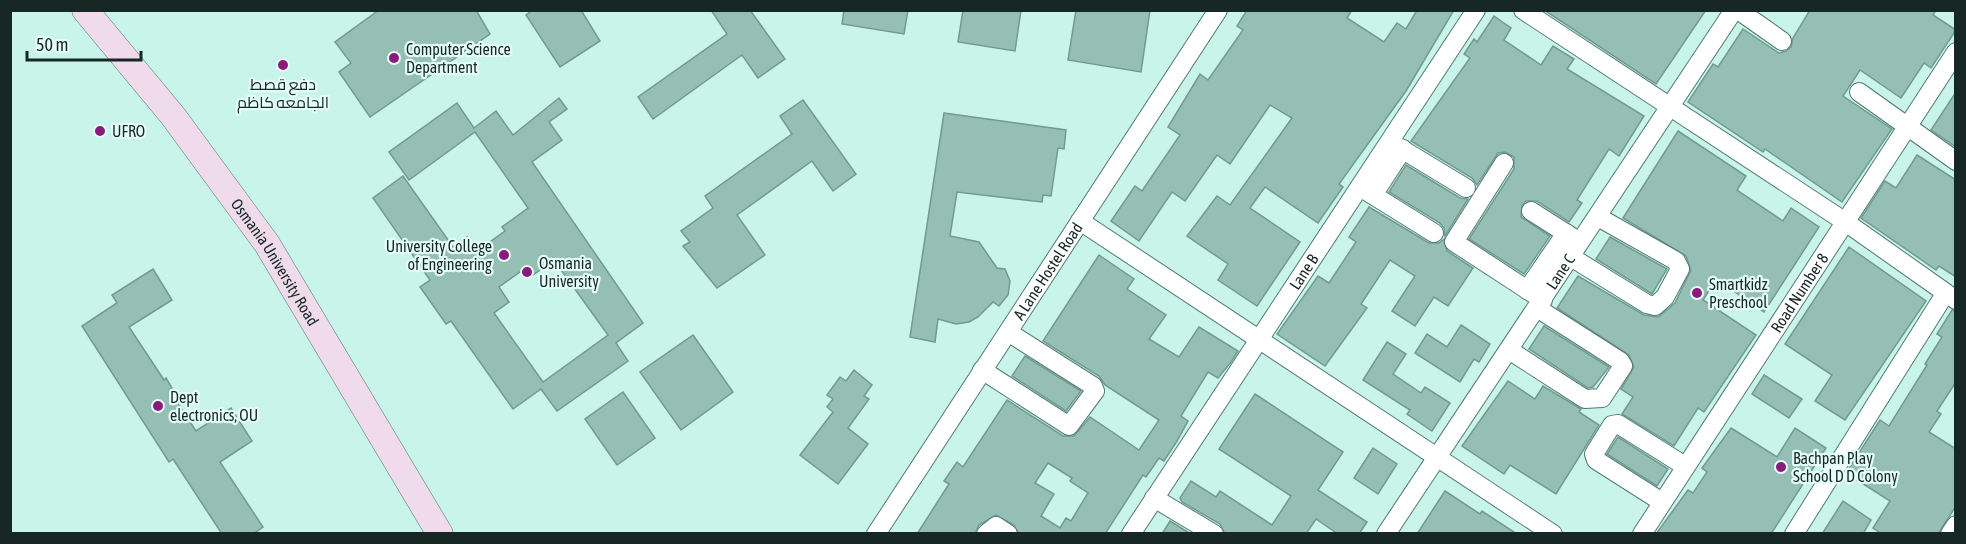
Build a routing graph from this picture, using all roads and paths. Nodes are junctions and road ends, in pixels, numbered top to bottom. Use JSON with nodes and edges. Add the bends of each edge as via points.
{"nodes":[{"id":1,"x":85,"y":10,"type":"edge"},
{"id":2,"x":1218,"y":10,"type":"edge"},
{"id":3,"x":1476,"y":10,"type":"edge"},
{"id":4,"x":1523,"y":10,"type":"edge"},
{"id":5,"x":1736,"y":10,"type":"edge"},
{"id":6,"x":1782,"y":40,"type":"dead end"},
{"id":7,"x":1956,"y":52,"type":"edge"},
{"id":8,"x":1859,"y":92,"type":"dead end"},
{"id":9,"x":1670,"y":109,"type":"junction"},
{"id":10,"x":1907,"y":126,"type":"junction"},
{"id":11,"x":1396,"y":146,"type":"junction"},
{"id":12,"x":1956,"y":161,"type":"edge"},
{"id":13,"x":1503,"y":164,"type":"dead end"},
{"id":14,"x":1466,"y":188,"type":"dead end"},
{"id":15,"x":1366,"y":191,"type":"junction"},
{"id":16,"x":1531,"y":211,"type":"dead end"},
{"id":17,"x":1598,"y":217,"type":"junction"},
{"id":18,"x":1080,"y":221,"type":"junction"},
{"id":19,"x":1844,"y":221,"type":"junction"},
{"id":20,"x":1434,"y":233,"type":"dead end"},
{"id":21,"x":1565,"y":253,"type":"junction"},
{"id":22,"x":1950,"y":297,"type":"edge"},
{"id":23,"x":1536,"y":299,"type":"junction"},
{"id":24,"x":1008,"y":332,"type":"junction"},
{"id":25,"x":1260,"y":340,"type":"junction"},
{"id":26,"x":1509,"y":351,"type":"junction"},
{"id":27,"x":982,"y":370,"type":"junction"},
{"id":28,"x":1438,"y":458,"type":"junction"},
{"id":29,"x":1685,"y":466,"type":"junction"},
{"id":30,"x":1155,"y":498,"type":"junction"},
{"id":31,"x":1662,"y":502,"type":"junction"},
{"id":32,"x":1956,"y":525,"type":"edge"},
{"id":33,"x":440,"y":534,"type":"edge"},
{"id":34,"x":876,"y":534,"type":"edge"},
{"id":35,"x":987,"y":534,"type":"edge"},
{"id":36,"x":1008,"y":534,"type":"edge"},
{"id":37,"x":1131,"y":534,"type":"edge"},
{"id":38,"x":1214,"y":534,"type":"edge"},
{"id":39,"x":1386,"y":534,"type":"edge"},
{"id":40,"x":1553,"y":534,"type":"edge"},
{"id":41,"x":1642,"y":534,"type":"edge"},
{"id":42,"x":1794,"y":534,"type":"edge"},
{"id":43,"x":1950,"y":534,"type":"edge"}],
"edges":[{"from":1,"to":33,"type":"main road","name":"Osmania University Road","via":[[173,116],[267,243]]},
{"from":2,"to":18,"type":"street","name":"A Lane Hostel Road"},
{"from":3,"to":11,"type":"street","name":"Lane B"},
{"from":4,"to":9,"type":"street"},
{"from":5,"to":6,"type":"street"},
{"from":5,"to":9,"type":"street","name":"Lane C"},
{"from":7,"to":10,"type":"street","name":"Road Number 8"},
{"from":8,"to":10,"type":"street"},
{"from":9,"to":17,"type":"street","name":"Lane C"},
{"from":9,"to":19,"type":"street"},
{"from":10,"to":12,"type":"street"},
{"from":10,"to":19,"type":"street","name":"Road Number 8"},
{"from":11,"to":14,"type":"street"},
{"from":11,"to":15,"type":"street","name":"Lane B"},
{"from":13,"to":23,"type":"street","via":[[1454,242]]},
{"from":15,"to":20,"type":"street"},
{"from":15,"to":25,"type":"street","name":"Lane B"},
{"from":16,"to":21,"type":"street"},
{"from":17,"to":21,"type":"street","name":"Lane C"},
{"from":17,"to":21,"type":"street","via":[[1676,261],[1680,269],[1665,297],[1655,306],[1647,304]]},
{"from":18,"to":24,"type":"street","name":"A Lane Hostel Road"},
{"from":18,"to":25,"type":"street"},
{"from":19,"to":22,"type":"street"},
{"from":19,"to":29,"type":"street","name":"Road Number 8"},
{"from":21,"to":23,"type":"street","name":"Lane C"},
{"from":22,"to":42,"type":"street"},
{"from":23,"to":26,"type":"street","name":"Lane C"},
{"from":23,"to":26,"type":"street","via":[[1623,366],[1602,398],[1585,399]]},
{"from":24,"to":27,"type":"street","name":"A Lane Hostel Road"},
{"from":24,"to":27,"type":"street","via":[[1092,386],[1095,392],[1069,426]]},
{"from":25,"to":28,"type":"street"},
{"from":25,"to":30,"type":"street","name":"Lane B"},
{"from":26,"to":28,"type":"street","name":"Lane C"},
{"from":27,"to":34,"type":"street","name":"A Lane Hostel Road"},
{"from":28,"to":39,"type":"street","name":"Lane C"},
{"from":28,"to":40,"type":"street"},
{"from":29,"to":31,"type":"street","name":"Road Number 8"},
{"from":29,"to":31,"type":"street","via":[[1618,424],[1612,425],[1594,454],[1596,460]]},
{"from":30,"to":37,"type":"street","name":"Lane B"},
{"from":30,"to":38,"type":"street"},
{"from":31,"to":41,"type":"street","name":"Road Number 8"},
{"from":32,"to":43,"type":"street"},
{"from":35,"to":36,"type":"street","via":[[996,526]]}]}
